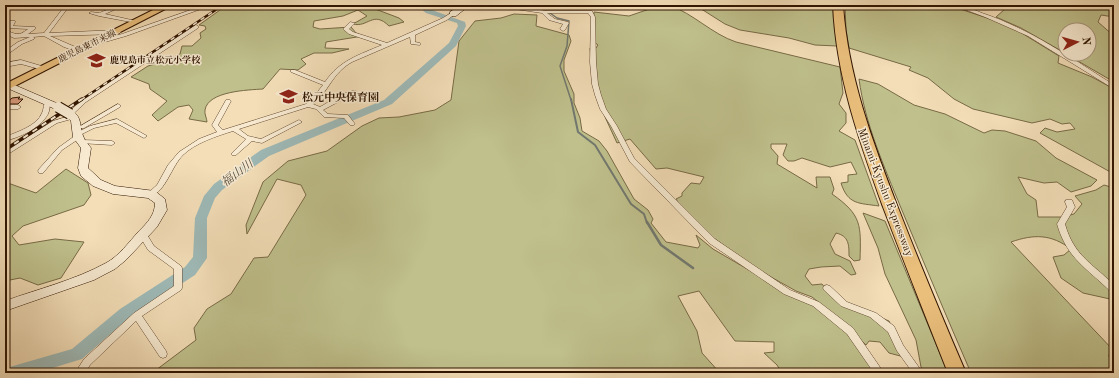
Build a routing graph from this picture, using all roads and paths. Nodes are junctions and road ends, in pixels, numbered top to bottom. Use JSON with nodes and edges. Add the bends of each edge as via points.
{"nodes":[{"id":1,"x":9,"y":5,"type":"edge"},
{"id":2,"x":68,"y":5,"type":"edge"},
{"id":3,"x":169,"y":5,"type":"edge"},
{"id":4,"x":210,"y":5,"type":"edge"},
{"id":5,"x":466,"y":5,"type":"edge"},
{"id":6,"x":495,"y":5,"type":"edge"},
{"id":7,"x":955,"y":5,"type":"edge"},
{"id":8,"x":5,"y":6,"type":"edge"},
{"id":9,"x":55,"y":6,"type":"dead end"},
{"id":10,"x":838,"y":6,"type":"edge"},
{"id":11,"x":112,"y":10,"type":"dead end"},
{"id":12,"x":546,"y":10,"type":"edge"},
{"id":13,"x":91,"y":13,"type":"dead end"},
{"id":14,"x":453,"y":14,"type":"joint"},
{"id":15,"x":99,"y":15,"type":"junction"},
{"id":16,"x":136,"y":22,"type":"junction"},
{"id":17,"x":5,"y":23,"type":"edge"},
{"id":18,"x":352,"y":23,"type":"dead end"},
{"id":19,"x":196,"y":27,"type":"dead end"},
{"id":20,"x":563,"y":29,"type":"dead end"},
{"id":21,"x":5,"y":32,"type":"edge"},
{"id":22,"x":115,"y":32,"type":"junction"},
{"id":23,"x":412,"y":34,"type":"junction"},
{"id":24,"x":124,"y":35,"type":"junction"},
{"id":25,"x":22,"y":36,"type":"junction"},
{"id":26,"x":46,"y":36,"type":"junction"},
{"id":27,"x":90,"y":44,"type":"junction"},
{"id":28,"x":418,"y":44,"type":"dead end"},
{"id":29,"x":386,"y":45,"type":"junction"},
{"id":30,"x":78,"y":50,"type":"junction"},
{"id":31,"x":5,"y":54,"type":"edge"},
{"id":32,"x":5,"y":65,"type":"edge"},
{"id":33,"x":43,"y":68,"type":"junction"},
{"id":34,"x":293,"y":72,"type":"dead end"},
{"id":35,"x":326,"y":84,"type":"junction"},
{"id":36,"x":7,"y":87,"type":"edge"},
{"id":37,"x":1114,"y":87,"type":"edge"},
{"id":38,"x":362,"y":100,"type":"dead end"},
{"id":39,"x":228,"y":101,"type":"dead end"},
{"id":40,"x":48,"y":102,"type":"junction"},
{"id":41,"x":308,"y":104,"type":"junction"},
{"id":42,"x":18,"y":107,"type":"dead end"},
{"id":43,"x":5,"y":108,"type":"edge"},
{"id":44,"x":320,"y":109,"type":"junction"},
{"id":45,"x":72,"y":115,"type":"junction"},
{"id":46,"x":299,"y":122,"type":"dead end"},
{"id":47,"x":352,"y":124,"type":"dead end"},
{"id":48,"x":92,"y":127,"type":"junction"},
{"id":49,"x":234,"y":129,"type":"junction"},
{"id":50,"x":222,"y":132,"type":"junction"},
{"id":51,"x":79,"y":136,"type":"junction"},
{"id":52,"x":144,"y":136,"type":"dead end"},
{"id":53,"x":251,"y":138,"type":"junction"},
{"id":54,"x":5,"y":139,"type":"edge"},
{"id":55,"x":112,"y":143,"type":"dead end"},
{"id":56,"x":5,"y":154,"type":"edge"},
{"id":57,"x":234,"y":154,"type":"dead end"},
{"id":58,"x":41,"y":171,"type":"dead end"},
{"id":59,"x":151,"y":194,"type":"junction"},
{"id":60,"x":1069,"y":202,"type":"dead end"},
{"id":61,"x":143,"y":236,"type":"junction"},
{"id":62,"x":827,"y":288,"type":"dead end"},
{"id":63,"x":1114,"y":290,"type":"edge"},
{"id":64,"x":5,"y":306,"type":"edge"},
{"id":65,"x":137,"y":316,"type":"junction"},
{"id":66,"x":1114,"y":351,"type":"edge"},
{"id":67,"x":163,"y":354,"type":"dead end"},
{"id":68,"x":1114,"y":356,"type":"edge"},
{"id":69,"x":80,"y":373,"type":"edge"},
{"id":70,"x":879,"y":373,"type":"edge"},
{"id":71,"x":918,"y":373,"type":"edge"},
{"id":72,"x":956,"y":373,"type":"edge"}],
"edges":[{"from":1,"to":8,"type":"street"},
{"from":2,"to":9,"type":"street"},
{"from":2,"to":26,"type":"street"},
{"from":3,"to":16,"type":"main road","name":"鹿児島東市来線"},
{"from":4,"to":24,"type":"street"},
{"from":5,"to":14,"type":"street"},
{"from":6,"to":12,"type":"street"},
{"from":7,"to":37,"type":"street","via":[[1030,35]]},
{"from":10,"to":72,"type":"highway","name":"Minami-Kyushu Expressway","via":[[841,48],[850,93],[902,237]]},
{"from":11,"to":15,"type":"street"},
{"from":12,"to":20,"type":"street","via":[[545,15],[566,23]]},
{"from":12,"to":70,"type":"street","via":[[590,12],[593,17],[592,54],[595,83],[602,106],[617,130],[624,149],[646,175],[724,251],[787,292],[816,304],[850,331]]},
{"from":13,"to":15,"type":"street"},
{"from":14,"to":23,"type":"street"},
{"from":15,"to":16,"type":"street"},
{"from":16,"to":22,"type":"main road","name":"鹿児島東市来線"},
{"from":17,"to":25,"type":"street","via":[[13,22],[9,27],[32,28]]},
{"from":18,"to":29,"type":"street","via":[[346,28],[351,33]]},
{"from":19,"to":45,"type":"street","via":[[84,101]]},
{"from":21,"to":25,"type":"street"},
{"from":22,"to":24,"type":"street"},
{"from":22,"to":26,"type":"street"},
{"from":22,"to":27,"type":"main road","name":"鹿児島東市来線"},
{"from":23,"to":28,"type":"street","via":[[413,43]]},
{"from":23,"to":29,"type":"street"},
{"from":24,"to":27,"type":"street"},
{"from":25,"to":26,"type":"street"},
{"from":26,"to":30,"type":"street"},
{"from":26,"to":31,"type":"street","via":[[25,40]]},
{"from":27,"to":30,"type":"main road","name":"鹿児島東市来線"},
{"from":29,"to":35,"type":"street","via":[[356,57],[340,67]]},
{"from":30,"to":33,"type":"main road","name":"鹿児島東市来線"},
{"from":32,"to":33,"type":"street","via":[[21,62]]},
{"from":33,"to":36,"type":"main road","name":"鹿児島東市来線"},
{"from":34,"to":35,"type":"street"},
{"from":35,"to":41,"type":"street","via":[[315,100]]},
{"from":36,"to":40,"type":"street"},
{"from":38,"to":44,"type":"street","via":[[354,92]]},
{"from":39,"to":50,"type":"street","via":[[215,125]]},
{"from":40,"to":45,"type":"street","bridge":true},
{"from":40,"to":54,"type":"street","via":[[42,118]]},
{"from":41,"to":44,"type":"street"},
{"from":41,"to":49,"type":"street"},
{"from":42,"to":43,"type":"street"},
{"from":44,"to":47,"type":"street","via":[[326,116],[346,116]]},
{"from":45,"to":51,"type":"street"},
{"from":45,"to":56,"type":"street","via":[[55,122]]},
{"from":46,"to":53,"type":"street","via":[[262,141]]},
{"from":48,"to":51,"type":"street"},
{"from":48,"to":51,"type":"street","via":[[117,109]]},
{"from":48,"to":52,"type":"street","via":[[117,121]]},
{"from":49,"to":50,"type":"street"},
{"from":49,"to":53,"type":"street"},
{"from":50,"to":59,"type":"street","via":[[201,140],[181,153],[160,186]]},
{"from":51,"to":55,"type":"street"},
{"from":51,"to":58,"type":"street","via":[[60,149]]},
{"from":51,"to":59,"type":"street","via":[[86,148],[83,168],[97,182],[113,190]]},
{"from":53,"to":57,"type":"street"},
{"from":59,"to":61,"type":"street","via":[[161,202],[161,210],[154,224]]},
{"from":60,"to":63,"type":"street","via":[[1071,207],[1061,224],[1063,234],[1075,255]]},
{"from":61,"to":64,"type":"street","via":[[122,257],[101,271]]},
{"from":61,"to":65,"type":"street","via":[[151,248],[178,268],[178,288]]},
{"from":62,"to":71,"type":"street","via":[[844,304],[874,315],[891,329],[900,348]]},
{"from":65,"to":67,"type":"street"},
{"from":65,"to":69,"type":"street","via":[[87,362]]},
{"from":66,"to":68,"type":"street"}]}
